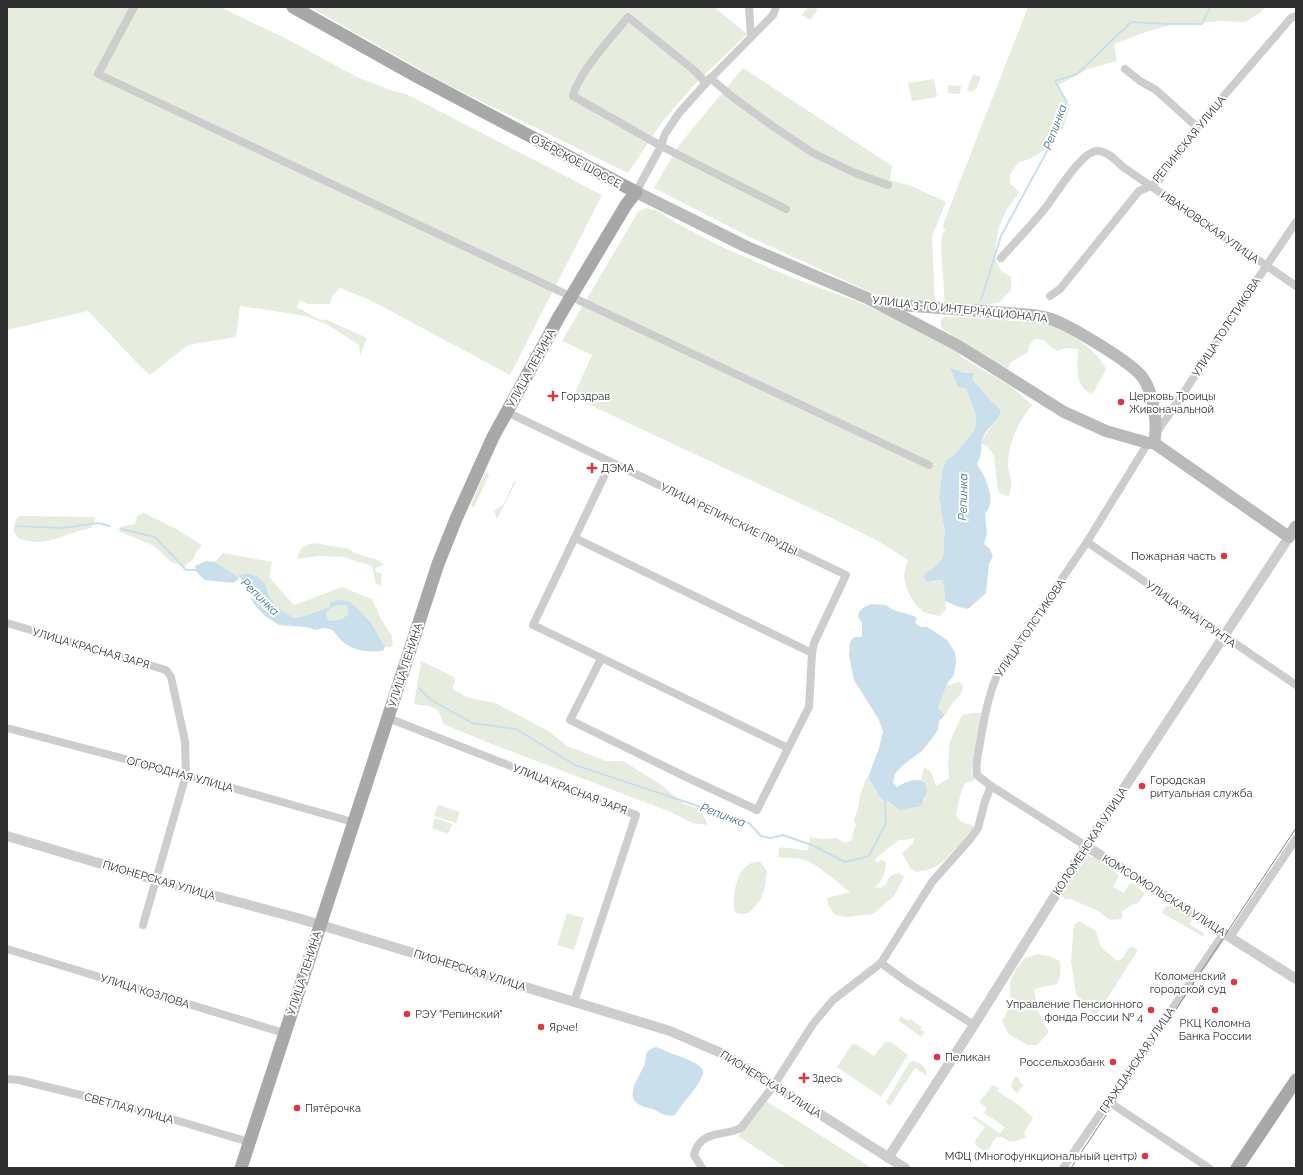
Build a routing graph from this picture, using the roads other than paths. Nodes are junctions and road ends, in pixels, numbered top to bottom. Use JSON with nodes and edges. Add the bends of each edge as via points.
{"nodes":[{"id":1,"x":134,"y":7,"type":"edge"},
{"id":2,"x":292,"y":7,"type":"edge"},
{"id":3,"x":749,"y":7,"type":"edge"},
{"id":4,"x":776,"y":7,"type":"edge"},
{"id":5,"x":1296,"y":16,"type":"edge"},
{"id":6,"x":751,"y":36,"type":"junction"},
{"id":7,"x":1125,"y":69,"type":"dead end"},
{"id":8,"x":708,"y":80,"type":"junction"},
{"id":9,"x":1197,"y":127,"type":"junction"},
{"id":10,"x":661,"y":146,"type":"junction"},
{"id":11,"x":888,"y":185,"type":"dead end"},
{"id":12,"x":1151,"y":186,"type":"junction"},
{"id":13,"x":636,"y":192,"type":"junction"},
{"id":14,"x":786,"y":209,"type":"dead end"},
{"id":15,"x":1296,"y":222,"type":"edge"},
{"id":16,"x":1001,"y":258,"type":"dead end"},
{"id":17,"x":1266,"y":266,"type":"junction"},
{"id":18,"x":1296,"y":286,"type":"edge"},
{"id":19,"x":1050,"y":296,"type":"dead end"},
{"id":20,"x":571,"y":297,"type":"junction"},
{"id":21,"x":867,"y":298,"type":"junction"},
{"id":22,"x":507,"y":412,"type":"junction"},
{"id":23,"x":1153,"y":440,"type":"junction"},
{"id":24,"x":611,"y":462,"type":"junction"},
{"id":25,"x":929,"y":466,"type":"dead end"},
{"id":26,"x":1296,"y":526,"type":"edge"},
{"id":27,"x":575,"y":538,"type":"junction"},
{"id":28,"x":1293,"y":539,"type":"edge"},
{"id":29,"x":1087,"y":542,"type":"junction"},
{"id":30,"x":7,"y":623,"type":"edge"},
{"id":31,"x":1224,"y":637,"type":"junction"},
{"id":32,"x":812,"y":653,"type":"junction"},
{"id":33,"x":601,"y":659,"type":"junction"},
{"id":34,"x":1296,"y":685,"type":"edge"},
{"id":35,"x":388,"y":718,"type":"junction"},
{"id":36,"x":7,"y":728,"type":"edge"},
{"id":37,"x":788,"y":748,"type":"junction"},
{"id":38,"x":186,"y":775,"type":"junction"},
{"id":39,"x":991,"y":786,"type":"junction"},
{"id":40,"x":353,"y":822,"type":"junction"},
{"id":41,"x":7,"y":836,"type":"edge"},
{"id":42,"x":1296,"y":839,"type":"edge"},
{"id":43,"x":1086,"y":846,"type":"junction"},
{"id":44,"x":156,"y":880,"type":"junction"},
{"id":45,"x":143,"y":925,"type":"dead end"},
{"id":46,"x":319,"y":925,"type":"junction"},
{"id":47,"x":1227,"y":935,"type":"junction"},
{"id":48,"x":7,"y":949,"type":"edge"},
{"id":49,"x":881,"y":963,"type":"junction"},
{"id":50,"x":1296,"y":979,"type":"edge"},
{"id":51,"x":574,"y":1002,"type":"junction"},
{"id":52,"x":974,"y":1025,"type":"junction"},
{"id":53,"x":284,"y":1033,"type":"junction"},
{"id":54,"x":7,"y":1079,"type":"edge"},
{"id":55,"x":1296,"y":1080,"type":"edge"},
{"id":56,"x":774,"y":1084,"type":"junction"},
{"id":57,"x":1109,"y":1102,"type":"junction"},
{"id":58,"x":250,"y":1142,"type":"junction"},
{"id":59,"x":888,"y":1158,"type":"junction"},
{"id":60,"x":241,"y":1168,"type":"edge"},
{"id":61,"x":702,"y":1168,"type":"edge"},
{"id":62,"x":905,"y":1168,"type":"edge"},
{"id":63,"x":1063,"y":1168,"type":"edge"},
{"id":64,"x":1209,"y":1168,"type":"edge"},
{"id":65,"x":1237,"y":1168,"type":"edge"}],
"edges":[{"from":1,"to":20,"type":"street","via":[[98,74]]},
{"from":2,"to":13,"type":"main road","name":"ОЗЁРСКОЕ ШОССЕ"},
{"from":3,"to":6,"type":"street"},
{"from":4,"to":6,"type":"street","via":[[773,15]]},
{"from":5,"to":9,"type":"street","name":"РЕПИНСКАЯ УЛИЦА","via":[[1291,18]]},
{"from":6,"to":8,"type":"street"},
{"from":7,"to":9,"type":"street","via":[[1156,90]]},
{"from":8,"to":10,"type":"street","via":[[679,113],[665,134]]},
{"from":8,"to":10,"type":"street","via":[[628,17],[587,69],[573,96]]},
{"from":8,"to":11,"type":"street","via":[[813,153]]},
{"from":9,"to":12,"type":"street","name":"РЕПИНСКАЯ УЛИЦА","via":[[1160,179]]},
{"from":10,"to":13,"type":"street"},
{"from":10,"to":14,"type":"street"},
{"from":12,"to":16,"type":"street","name":"ИВАНОВСКАЯ УЛИЦА","via":[[1106,152],[1096,151],[1088,154]]},
{"from":12,"to":17,"type":"street","name":"ИВАНОВСКАЯ УЛИЦА"},
{"from":12,"to":19,"type":"street","name":"РЕПИНСКАЯ УЛИЦА","via":[[1139,191],[1060,289]]},
{"from":13,"to":20,"type":"main road","name":"УЛИЦА ЛЕНИНА"},
{"from":13,"to":21,"type":"main road","name":"ОЗЁРСКОЕ ШОССЕ","via":[[747,247]]},
{"from":15,"to":17,"type":"street","name":"УЛИЦА ТОЛСТИКОВА"},
{"from":17,"to":18,"type":"street","name":"ИВАНОВСКАЯ УЛИЦА"},
{"from":17,"to":23,"type":"street","name":"УЛИЦА ТОЛСТИКОВА"},
{"from":20,"to":22,"type":"main road","name":"УЛИЦА ЛЕНИНА"},
{"from":20,"to":25,"type":"street"},
{"from":21,"to":23,"type":"main road","name":"УЛИЦА 3-ГО ИНТЕРНАЦИОНАЛА","via":[[957,345],[1064,412],[1106,431]]},
{"from":21,"to":23,"type":"main road","name":"УЛИЦА 3-ГО ИНТЕРНАЦИОНАЛА","via":[[900,305],[1033,315],[1051,319],[1081,334],[1134,368],[1144,379],[1155,413]]},
{"from":22,"to":24,"type":"street"},
{"from":22,"to":35,"type":"main road","name":"УЛИЦА ЛЕНИНА","via":[[482,460],[438,564]]},
{"from":23,"to":28,"type":"main road","name":"УЛИЦА 3-ГО ИНТЕРНАЦИОНАЛА"},
{"from":23,"to":29,"type":"street","name":"УЛИЦА ТОЛСТИКОВА"},
{"from":24,"to":27,"type":"street"},
{"from":24,"to":32,"type":"street","name":"УЛИЦА РЕПИНСКИЕ ПРУДЫ","via":[[846,575],[814,643]]},
{"from":26,"to":28,"type":"main road","name":"КОЛОМЕНСКАЯ УЛИЦА"},
{"from":27,"to":32,"type":"street"},
{"from":27,"to":33,"type":"street","via":[[533,625]]},
{"from":28,"to":31,"type":"street","name":"КОЛОМЕНСКАЯ УЛИЦА"},
{"from":29,"to":31,"type":"street","name":"УЛИЦА ЯНА ГРУНТА"},
{"from":29,"to":39,"type":"street","name":"УЛИЦА ТОЛСТИКОВА","via":[[1007,659],[991,688],[976,768],[977,775]]},
{"from":30,"to":38,"type":"street","name":"УЛИЦА КРАСНАЯ ЗАРЯ","via":[[166,670],[171,677],[185,741]]},
{"from":31,"to":34,"type":"street","name":"УЛИЦА ЯНА ГРУНТА"},
{"from":31,"to":43,"type":"street","name":"КОЛОМЕНСКАЯ УЛИЦА"},
{"from":32,"to":37,"type":"street","name":"УЛИЦА РЕПИНСКИЕ ПРУДЫ","via":[[809,707]]},
{"from":33,"to":37,"type":"street"},
{"from":33,"to":37,"type":"street","name":"УЛИЦА РЕПИНСКИЕ ПРУДЫ","via":[[570,720],[686,777],[757,810]]},
{"from":35,"to":40,"type":"main road","name":"УЛИЦА ЛЕНИНА"},
{"from":35,"to":51,"type":"street","name":"УЛИЦА КРАСНАЯ ЗАРЯ","via":[[636,815]]},
{"from":36,"to":38,"type":"street","name":"ОГОРОДНАЯ УЛИЦА"},
{"from":38,"to":40,"type":"street","name":"ОГОРОДНАЯ УЛИЦА"},
{"from":38,"to":44,"type":"street"},
{"from":39,"to":43,"type":"street","name":"КОМСОМОЛЬСКАЯ УЛИЦА"},
{"from":39,"to":49,"type":"street","via":[[978,828],[932,882]]},
{"from":40,"to":46,"type":"main road","name":"УЛИЦА ЛЕНИНА"},
{"from":41,"to":44,"type":"street","name":"ПИОНЕРСКАЯ УЛИЦА"},
{"from":42,"to":47,"type":"street","name":"ГРАЖДАНСКАЯ УЛИЦА"},
{"from":43,"to":47,"type":"street","name":"КОМСОМОЛЬСКАЯ УЛИЦА"},
{"from":43,"to":52,"type":"street","name":"КОЛОМЕНСКАЯ УЛИЦА"},
{"from":44,"to":45,"type":"street"},
{"from":44,"to":46,"type":"street","name":"ПИОНЕРСКАЯ УЛИЦА"},
{"from":46,"to":51,"type":"street","name":"ПИОНЕРСКАЯ УЛИЦА"},
{"from":46,"to":53,"type":"main road","name":"УЛИЦА ЛЕНИНА"},
{"from":47,"to":50,"type":"street","name":"КОМСОМОЛЬСКАЯ УЛИЦА"},
{"from":47,"to":57,"type":"street","name":"ГРАЖДАНСКАЯ УЛИЦА"},
{"from":48,"to":53,"type":"street","name":"УЛИЦА КОЗЛОВА"},
{"from":49,"to":52,"type":"street"},
{"from":49,"to":56,"type":"street","via":[[833,1000],[813,1024]]},
{"from":51,"to":56,"type":"street","name":"ПИОНЕРСКАЯ УЛИЦА","via":[[660,1027],[696,1041]]},
{"from":52,"to":59,"type":"street","name":"КОЛОМЕНСКАЯ УЛИЦА"},
{"from":53,"to":58,"type":"main road","name":"УЛИЦА ЛЕНИНА"},
{"from":54,"to":58,"type":"street","name":"СВЕТЛАЯ УЛИЦА","via":[[138,1108]]},
{"from":55,"to":65,"type":"main road"},
{"from":56,"to":59,"type":"street","name":"ПИОНЕРСКАЯ УЛИЦА"},
{"from":56,"to":61,"type":"street","via":[[741,1128],[709,1136],[699,1144],[694,1155]]},
{"from":57,"to":63,"type":"street","name":"ГРАЖДАНСКАЯ УЛИЦА"},
{"from":57,"to":64,"type":"street"},
{"from":58,"to":60,"type":"main road","name":"УЛИЦА ЛЕНИНА"},
{"from":59,"to":62,"type":"street","name":"ПИОНЕРСКАЯ УЛИЦА"}]}
